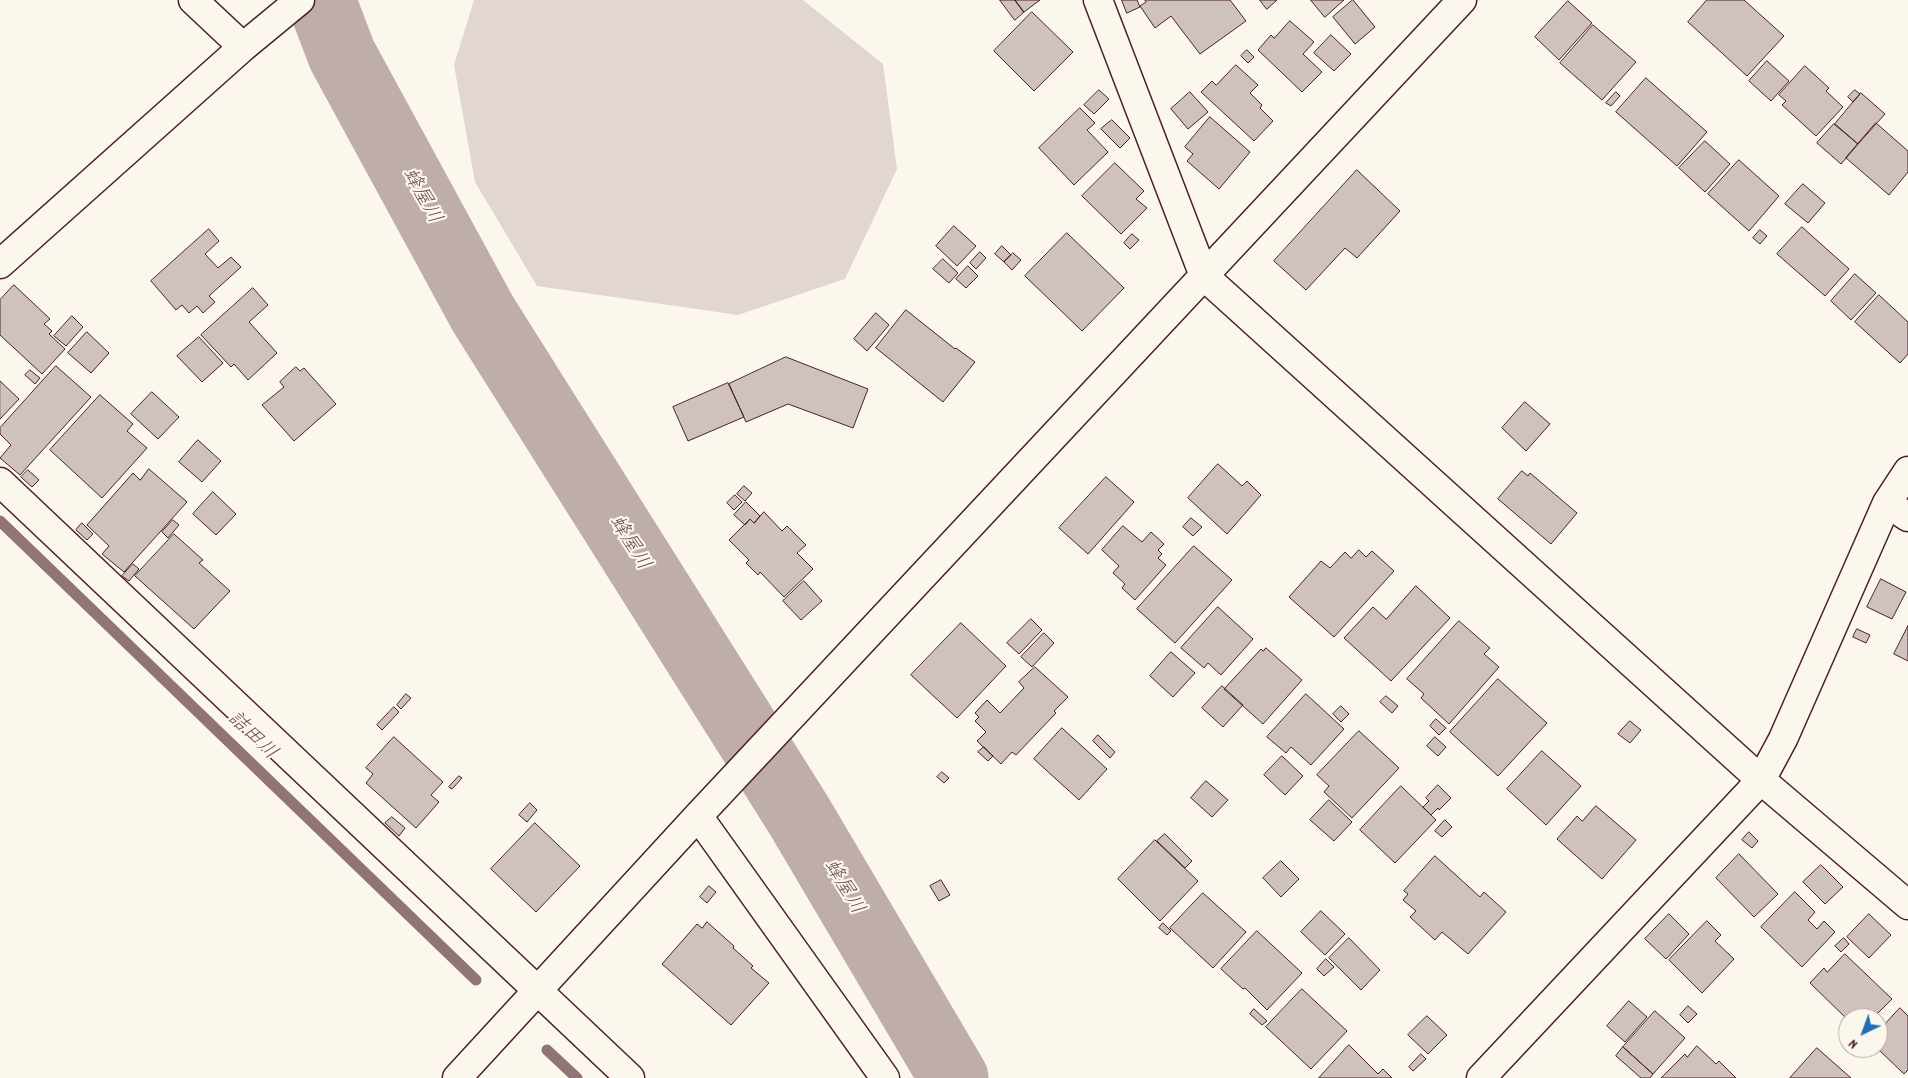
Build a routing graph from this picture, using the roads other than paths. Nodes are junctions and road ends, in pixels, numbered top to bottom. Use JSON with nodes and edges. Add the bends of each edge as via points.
{"nodes":[{"id":1,"x":193,"y":0,"type":"edge"},
{"id":2,"x":300,"y":0,"type":"edge"},
{"id":3,"x":1098,"y":0,"type":"edge"},
{"id":4,"x":1462,"y":0,"type":"edge"},
{"id":5,"x":243,"y":47,"type":"junction"},
{"id":6,"x":0,"y":264,"type":"edge"},
{"id":7,"x":1204,"y":276,"type":"junction"},
{"id":8,"x":1908,"y":471,"type":"edge"},
{"id":9,"x":0,"y":482,"type":"edge"},
{"id":10,"x":1898,"y":510,"type":"edge"},
{"id":11,"x":1761,"y":780,"type":"junction"},
{"id":12,"x":707,"y":807,"type":"junction"},
{"id":13,"x":1908,"y":905,"type":"edge"},
{"id":14,"x":538,"y":990,"type":"junction"},
{"id":15,"x":457,"y":1078,"type":"edge"},
{"id":16,"x":630,"y":1078,"type":"edge"},
{"id":17,"x":885,"y":1078,"type":"edge"},
{"id":18,"x":1481,"y":1078,"type":"edge"}],
"edges":[{"from":1,"to":5,"type":"street"},
{"from":2,"to":5,"type":"street"},
{"from":3,"to":7,"type":"street"},
{"from":4,"to":7,"type":"street"},
{"from":5,"to":6,"type":"street"},
{"from":7,"to":11,"type":"street"},
{"from":7,"to":12,"type":"street"},
{"from":8,"to":10,"type":"street"},
{"from":9,"to":14,"type":"street"},
{"from":10,"to":11,"type":"street"},
{"from":11,"to":13,"type":"street"},
{"from":11,"to":18,"type":"street"},
{"from":12,"to":14,"type":"street"},
{"from":12,"to":17,"type":"street"},
{"from":14,"to":15,"type":"street"},
{"from":14,"to":16,"type":"street"}]}
